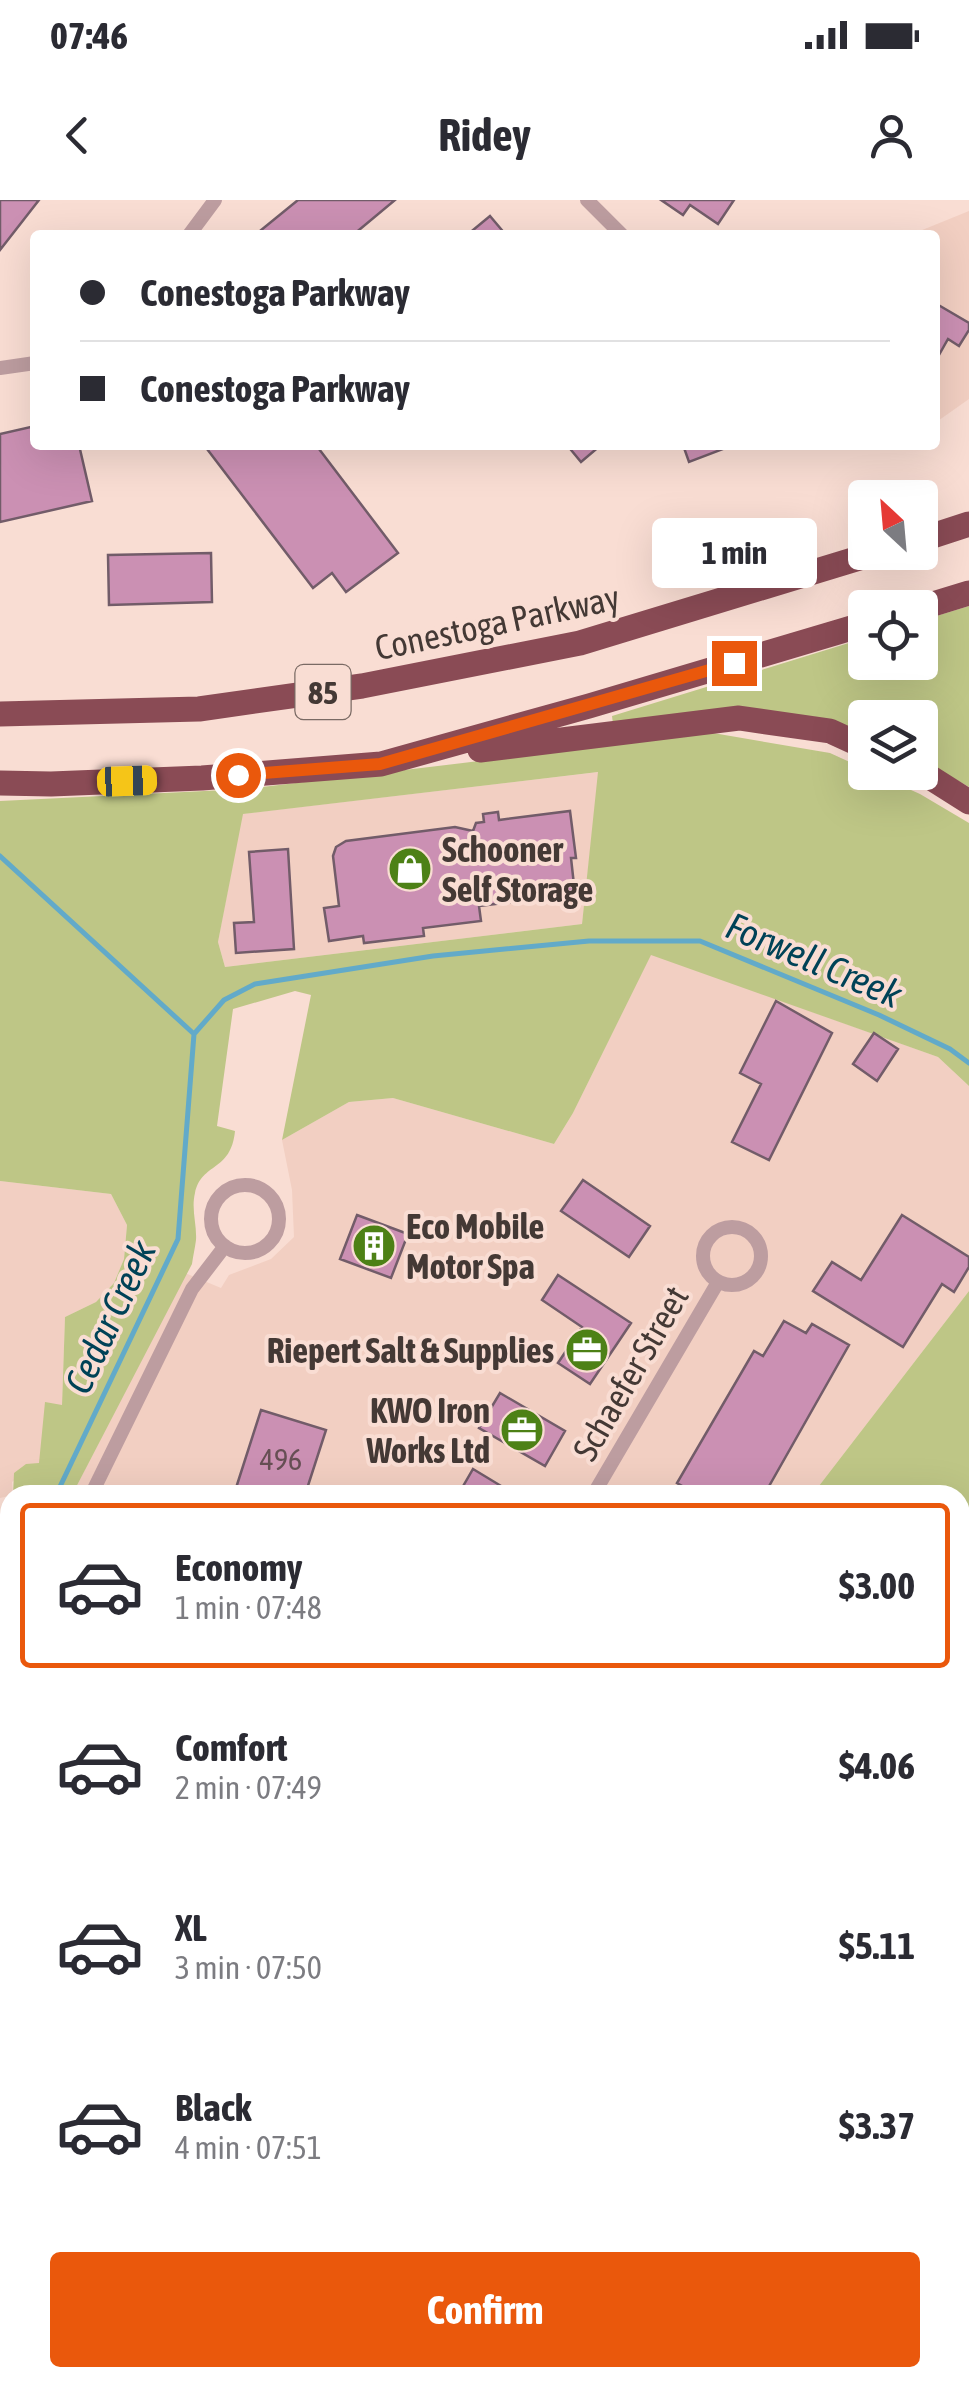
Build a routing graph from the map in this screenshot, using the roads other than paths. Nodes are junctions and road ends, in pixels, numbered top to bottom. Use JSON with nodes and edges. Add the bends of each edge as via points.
{"nodes":[{"id":1,"x":215,"y":200,"type":"edge"},
{"id":2,"x":587,"y":200,"type":"edge"},
{"id":3,"x":193,"y":230,"type":"edge"},
{"id":4,"x":617,"y":230,"type":"edge"},
{"id":5,"x":30,"y":363,"type":"edge"},
{"id":6,"x":0,"y":368,"type":"edge"},
{"id":7,"x":969,"y":524,"type":"edge"},
{"id":8,"x":938,"y":534,"type":"edge"},
{"id":9,"x":848,"y":561,"type":"edge"},
{"id":10,"x":969,"y":593,"type":"edge"},
{"id":11,"x":938,"y":602,"type":"edge"},
{"id":12,"x":848,"y":629,"type":"edge"},
{"id":13,"x":0,"y":714,"type":"edge"},
{"id":14,"x":848,"y":739,"type":"edge"},
{"id":15,"x":380,"y":764,"type":"junction"},
{"id":16,"x":0,"y":782,"type":"edge"},
{"id":17,"x":938,"y":782,"type":"edge"},
{"id":18,"x":969,"y":802,"type":"edge"},
{"id":19,"x":225,"y":1246,"type":"junction"},
{"id":20,"x":718,"y":1282,"type":"junction"},
{"id":21,"x":96,"y":1485,"type":"edge"},
{"id":22,"x":599,"y":1485,"type":"edge"}],
"edges":[{"from":1,"to":3,"type":"street"},
{"from":2,"to":4,"type":"street"},
{"from":5,"to":6,"type":"street"},
{"from":7,"to":8,"type":"highway"},
{"from":9,"to":13,"type":"highway","name":"Conestoga Parkway","number":"85","via":[[580,643],[362,686],[199,709]]},
{"from":10,"to":11,"type":"highway"},
{"from":12,"to":15,"type":"highway","number":"85"},
{"from":14,"to":15,"type":"highway","via":[[739,718]]},
{"from":15,"to":16,"type":"highway","number":"85","via":[[202,778]]},
{"from":17,"to":18,"type":"highway"},
{"from":19,"to":19,"type":"street","via":[[252,1252],[275,1236],[277,1208],[266,1193],[240,1186],[222,1194],[212,1211],[213,1231]]},
{"from":19,"to":21,"type":"street","via":[[192,1289]]},
{"from":20,"to":20,"type":"street","name":"Schaefer Street","via":[[747,1282],[760,1266],[760,1246],[746,1230],[728,1227],[706,1243],[702,1260]]},
{"from":20,"to":22,"type":"street","name":"Schaefer Street"}]}
